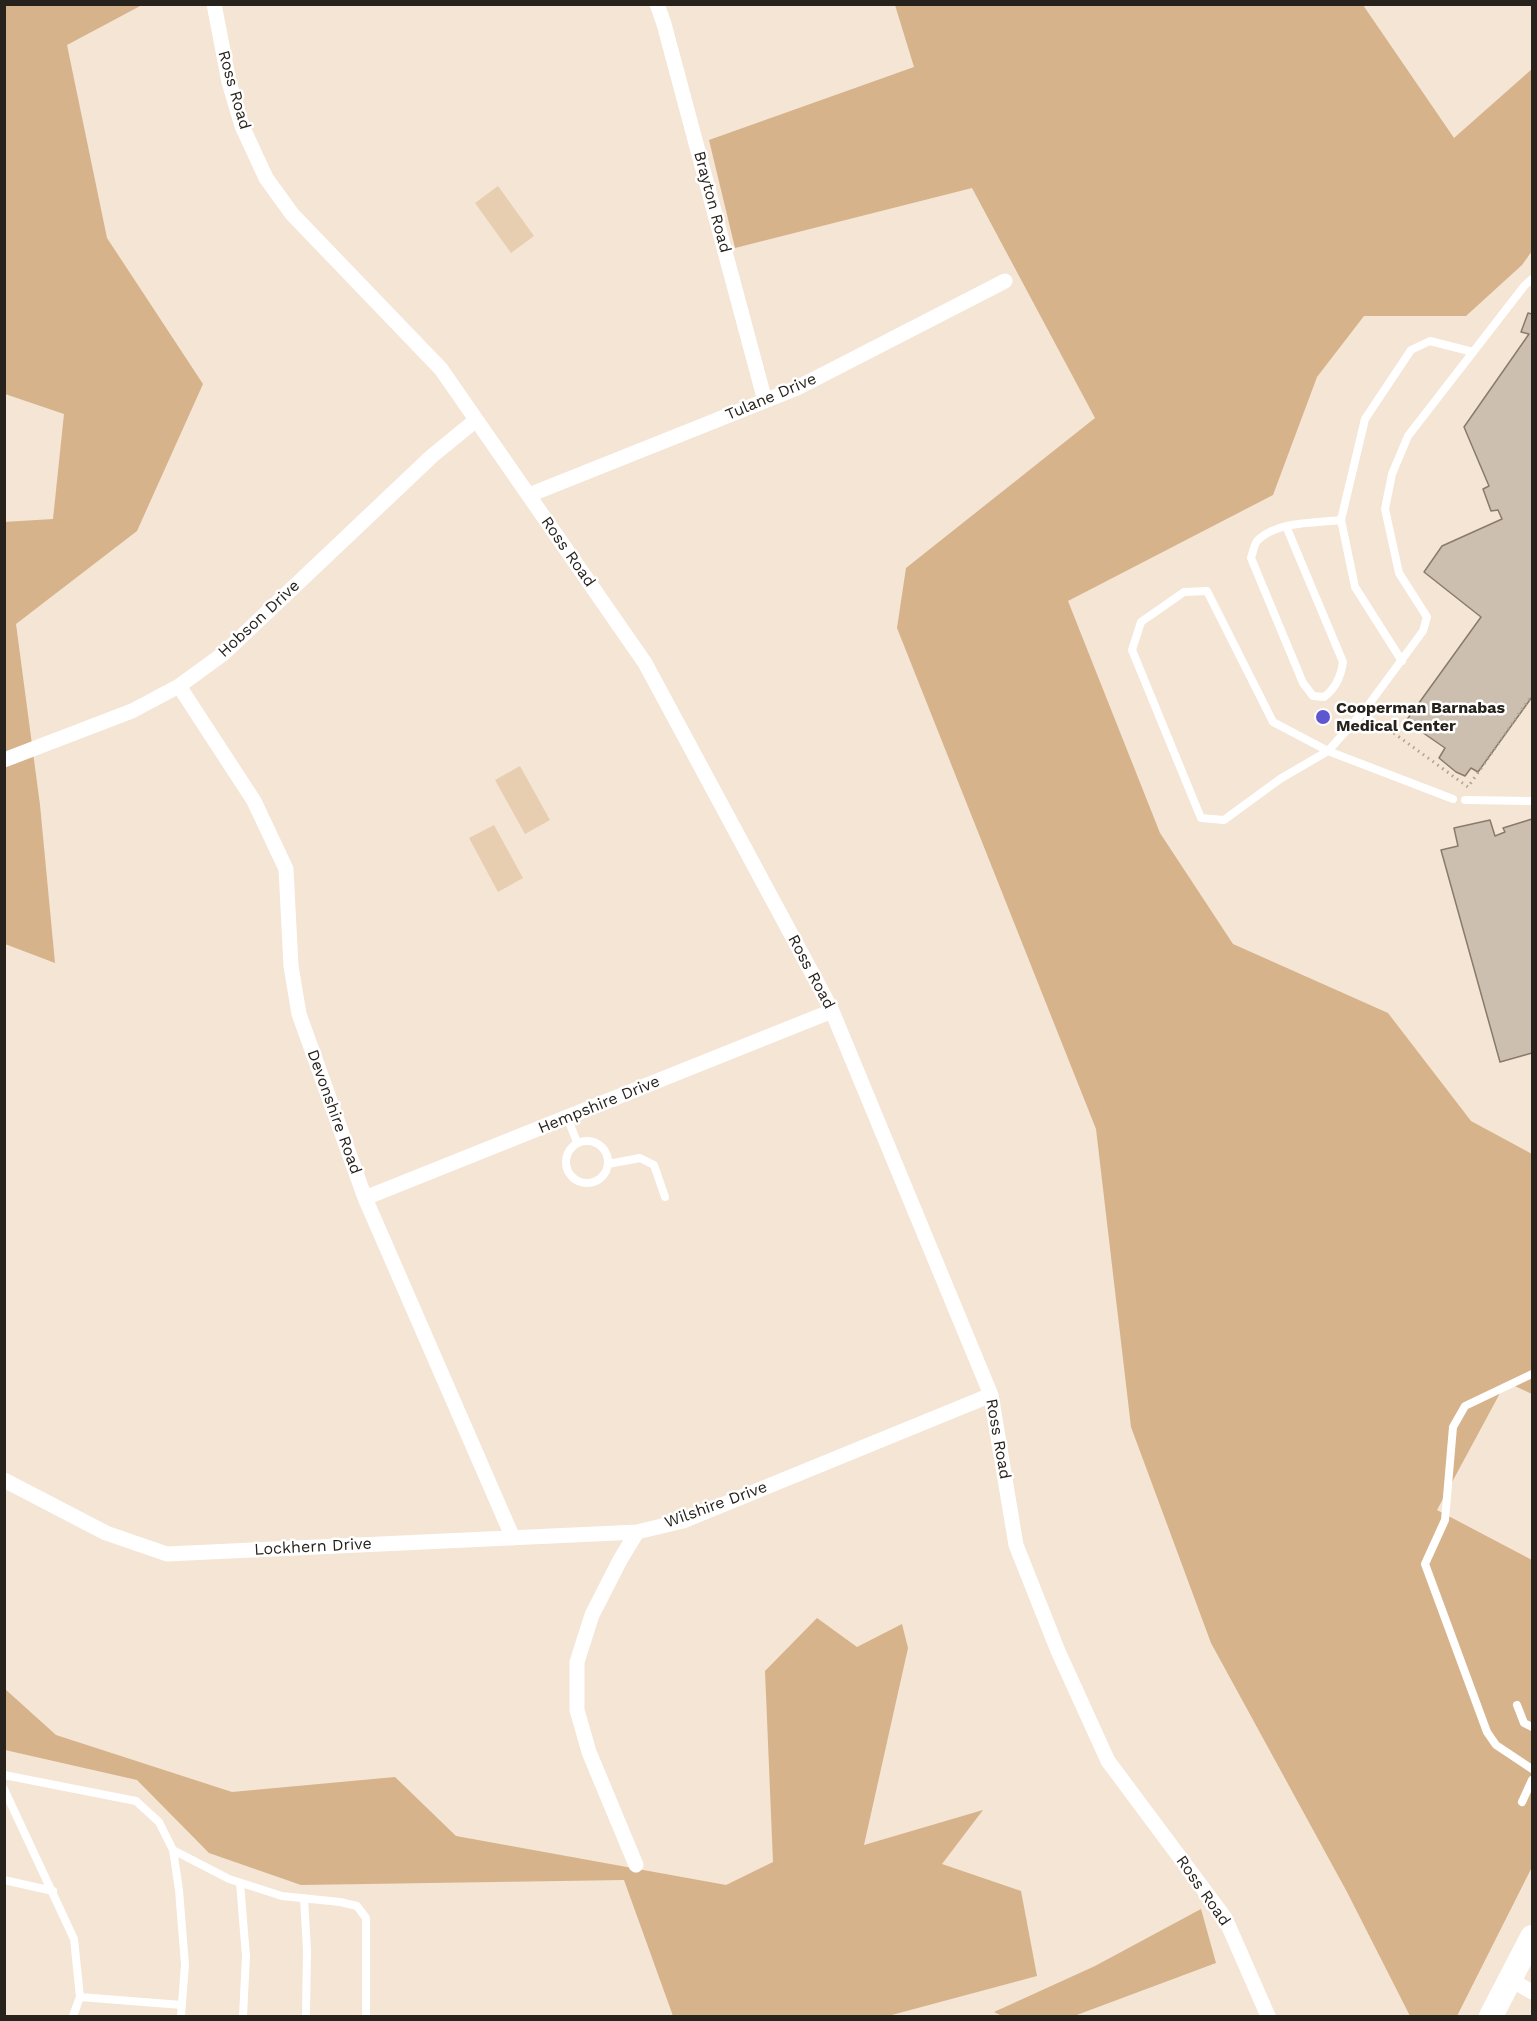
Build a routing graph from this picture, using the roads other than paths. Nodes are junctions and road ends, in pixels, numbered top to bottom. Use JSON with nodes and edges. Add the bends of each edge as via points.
{"nodes":[{"id":1,"x":214,"y":4,"type":"edge"},
{"id":2,"x":657,"y":4,"type":"edge"},
{"id":3,"x":1533,"y":279,"type":"edge"},
{"id":4,"x":1005,"y":281,"type":"dead end"},
{"id":5,"x":1473,"y":352,"type":"junction"},
{"id":6,"x":765,"y":401,"type":"junction"},
{"id":7,"x":476,"y":420,"type":"junction"},
{"id":8,"x":529,"y":495,"type":"junction"},
{"id":9,"x":1341,"y":520,"type":"junction"},
{"id":10,"x":1286,"y":526,"type":"junction"},
{"id":11,"x":1402,"y":661,"type":"junction"},
{"id":12,"x":179,"y":686,"type":"junction"},
{"id":13,"x":1328,"y":751,"type":"junction"},
{"id":14,"x":4,"y":760,"type":"edge"},
{"id":15,"x":1453,"y":799,"type":"dead end"},
{"id":16,"x":1465,"y":800,"type":"dead end"},
{"id":17,"x":1533,"y":801,"type":"edge"},
{"id":18,"x":832,"y":1011,"type":"junction"},
{"id":19,"x":567,"y":1117,"type":"junction"},
{"id":20,"x":577,"y":1142,"type":"junction"},
{"id":21,"x":609,"y":1164,"type":"junction"},
{"id":22,"x":665,"y":1197,"type":"dead end"},
{"id":23,"x":365,"y":1198,"type":"junction"},
{"id":24,"x":1533,"y":1374,"type":"edge"},
{"id":25,"x":991,"y":1395,"type":"junction"},
{"id":26,"x":4,"y":1480,"type":"edge"},
{"id":27,"x":637,"y":1532,"type":"junction"},
{"id":28,"x":513,"y":1538,"type":"junction"},
{"id":29,"x":1518,"y":1706,"type":"dead end"},
{"id":30,"x":1533,"y":1727,"type":"edge"},
{"id":31,"x":1533,"y":1769,"type":"edge"},
{"id":32,"x":4,"y":1775,"type":"edge"},
{"id":33,"x":1533,"y":1780,"type":"edge"},
{"id":34,"x":4,"y":1789,"type":"edge"},
{"id":35,"x":1522,"y":1802,"type":"dead end"},
{"id":36,"x":172,"y":1850,"type":"junction"},
{"id":37,"x":636,"y":1865,"type":"dead end"},
{"id":38,"x":4,"y":1880,"type":"edge"},
{"id":39,"x":240,"y":1883,"type":"junction"},
{"id":40,"x":53,"y":1891,"type":"junction"},
{"id":41,"x":304,"y":1898,"type":"junction"},
{"id":42,"x":1533,"y":1937,"type":"edge"},
{"id":43,"x":1511,"y":1980,"type":"junction"},
{"id":44,"x":1533,"y":1992,"type":"edge"},
{"id":45,"x":80,"y":1996,"type":"junction"},
{"id":46,"x":182,"y":2005,"type":"junction"},
{"id":47,"x":73,"y":2016,"type":"edge"},
{"id":48,"x":181,"y":2016,"type":"edge"},
{"id":49,"x":243,"y":2016,"type":"edge"},
{"id":50,"x":306,"y":2016,"type":"edge"},
{"id":51,"x":366,"y":2016,"type":"edge"},
{"id":52,"x":1268,"y":2016,"type":"edge"},
{"id":53,"x":1491,"y":2016,"type":"edge"}],
"edges":[{"from":1,"to":7,"type":"street","name":"Ross Road","via":[[242,126],[266,178],[292,214],[441,369]]},
{"from":2,"to":6,"type":"street","name":"Brayton Road"},
{"from":3,"to":5,"type":"lane"},
{"from":4,"to":6,"type":"street","name":"Tulane Drive"},
{"from":5,"to":9,"type":"lane","via":[[1430,341],[1411,350],[1365,419]]},
{"from":5,"to":11,"type":"lane","via":[[1408,436],[1392,474],[1385,509],[1399,573],[1426,617],[1423,631]]},
{"from":6,"to":8,"type":"street","name":"Tulane Drive"},
{"from":7,"to":8,"type":"street","name":"Ross Road"},
{"from":7,"to":12,"type":"street","name":"Hobson Drive","via":[[432,456],[223,654]]},
{"from":8,"to":18,"type":"street","name":"Ross Road","via":[[645,663]]},
{"from":9,"to":10,"type":"lane"},
{"from":9,"to":11,"type":"lane","via":[[1355,587]]},
{"from":10,"to":10,"type":"lane","via":[[1257,542],[1251,558],[1303,683],[1313,696],[1324,697],[1332,691],[1343,662]]},
{"from":11,"to":13,"type":"lane"},
{"from":12,"to":14,"type":"street","name":"Hobson Drive","via":[[132,711]]},
{"from":12,"to":23,"type":"street","name":"Devonshire Road","via":[[254,801],[286,869],[291,966],[299,1014]]},
{"from":13,"to":13,"type":"lane","via":[[1280,779],[1224,820],[1201,818],[1132,650],[1141,622],[1184,592],[1207,591],[1273,722]]},
{"from":13,"to":15,"type":"lane"},
{"from":16,"to":17,"type":"lane"},
{"from":18,"to":19,"type":"street","name":"Hempshire Drive"},
{"from":18,"to":25,"type":"street","name":"Ross Road"},
{"from":19,"to":20,"type":"lane"},
{"from":19,"to":23,"type":"street","name":"Hempshire Drive"},
{"from":20,"to":21,"type":"lane","via":[[597,1143],[607,1152]]},
{"from":20,"to":21,"type":"lane","via":[[566,1159],[573,1178],[585,1183],[598,1181]]},
{"from":21,"to":22,"type":"lane","via":[[640,1158],[654,1165]]},
{"from":23,"to":28,"type":"street","name":"Devonshire Road"},
{"from":24,"to":31,"type":"lane","via":[[1465,1406],[1453,1427],[1445,1520],[1425,1564],[1487,1732],[1496,1745]]},
{"from":25,"to":27,"type":"street","name":"Wilshire Drive","via":[[683,1521]]},
{"from":25,"to":52,"type":"street","name":"Ross Road","via":[[1016,1545],[1107,1761],[1225,1918]]},
{"from":26,"to":28,"type":"street","name":"Lockhern Drive","via":[[106,1533],[167,1554]]},
{"from":27,"to":28,"type":"street","name":"Lockhern Drive"},
{"from":27,"to":37,"type":"street","via":[[592,1616],[577,1662],[577,1710],[589,1752]]},
{"from":29,"to":30,"type":"lane","via":[[1524,1723]]},
{"from":32,"to":36,"type":"lane","via":[[136,1801],[159,1822]]},
{"from":33,"to":35,"type":"lane"},
{"from":34,"to":40,"type":"lane"},
{"from":36,"to":39,"type":"lane"},
{"from":36,"to":46,"type":"lane","via":[[185,1965]]},
{"from":38,"to":40,"type":"lane"},
{"from":39,"to":41,"type":"lane","via":[[282,1896]]},
{"from":39,"to":49,"type":"lane","via":[[246,1956]]},
{"from":40,"to":45,"type":"lane","via":[[74,1940]]},
{"from":41,"to":50,"type":"lane"},
{"from":41,"to":51,"type":"lane","via":[[357,1906],[366,1918]]},
{"from":42,"to":43,"type":"main road"},
{"from":43,"to":44,"type":"street"},
{"from":43,"to":53,"type":"main road"},
{"from":45,"to":46,"type":"lane"},
{"from":45,"to":47,"type":"lane"},
{"from":46,"to":48,"type":"lane"}]}
